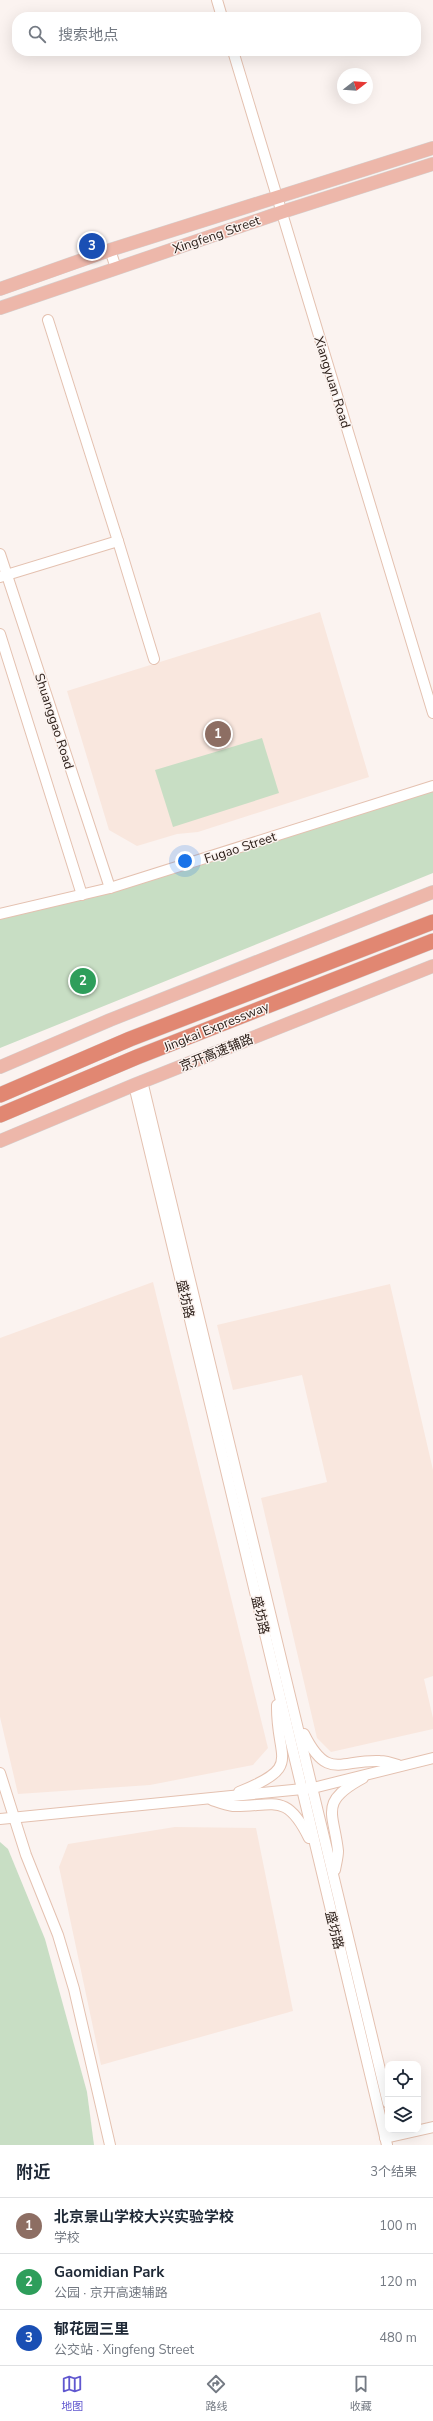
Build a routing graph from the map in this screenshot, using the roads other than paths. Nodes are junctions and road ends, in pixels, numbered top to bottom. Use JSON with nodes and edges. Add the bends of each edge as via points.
{"nodes":[{"id":1,"x":217,"y":0,"type":"edge"},
{"id":2,"x":221,"y":12,"type":"edge"},
{"id":3,"x":235,"y":56,"type":"edge"},
{"id":4,"x":433,"y":148,"type":"edge"},
{"id":5,"x":433,"y":164,"type":"edge"},
{"id":6,"x":277,"y":196,"type":"junction"},
{"id":7,"x":282,"y":212,"type":"junction"},
{"id":8,"x":110,"y":250,"type":"junction"},
{"id":9,"x":116,"y":268,"type":"junction"},
{"id":10,"x":0,"y":289,"type":"edge"},
{"id":11,"x":0,"y":308,"type":"edge"},
{"id":12,"x":48,"y":320,"type":"dead end"},
{"id":13,"x":118,"y":541,"type":"junction"},
{"id":14,"x":0,"y":554,"type":"edge"},
{"id":15,"x":3,"y":576,"type":"edge"},
{"id":16,"x":0,"y":634,"type":"edge"},
{"id":17,"x":154,"y":659,"type":"dead end"},
{"id":18,"x":433,"y":713,"type":"edge"},
{"id":19,"x":433,"y":786,"type":"edge"},
{"id":20,"x":110,"y":888,"type":"junction"},
{"id":21,"x":433,"y":892,"type":"edge"},
{"id":22,"x":82,"y":895,"type":"junction"},
{"id":23,"x":0,"y":914,"type":"edge"},
{"id":24,"x":433,"y":922,"type":"edge"},
{"id":25,"x":433,"y":941,"type":"edge"},
{"id":26,"x":433,"y":966,"type":"edge"},
{"id":27,"x":0,"y":1067,"type":"edge"},
{"id":28,"x":138,"y":1083,"type":"junction"},
{"id":29,"x":0,"y":1095,"type":"edge"},
{"id":30,"x":0,"y":1115,"type":"edge"},
{"id":31,"x":0,"y":1141,"type":"edge"},
{"id":32,"x":278,"y":1689,"type":"junction"},
{"id":33,"x":296,"y":1717,"type":"junction"},
{"id":34,"x":433,"y":1758,"type":"edge"},
{"id":35,"x":402,"y":1765,"type":"junction"},
{"id":36,"x":376,"y":1772,"type":"junction"},
{"id":37,"x":0,"y":1773,"type":"edge"},
{"id":38,"x":313,"y":1788,"type":"junction"},
{"id":39,"x":301,"y":1789,"type":"junction"},
{"id":40,"x":228,"y":1796,"type":"junction"},
{"id":41,"x":206,"y":1798,"type":"junction"},
{"id":42,"x":13,"y":1817,"type":"junction"},
{"id":43,"x":0,"y":1819,"type":"edge"},
{"id":44,"x":316,"y":1853,"type":"junction"},
{"id":45,"x":334,"y":1876,"type":"junction"},
{"id":46,"x":387,"y":2097,"type":"edge"},
{"id":47,"x":433,"y":2127,"type":"edge"},
{"id":48,"x":396,"y":2137,"type":"edge"},
{"id":49,"x":386,"y":2142,"type":"edge"},
{"id":50,"x":110,"y":2145,"type":"edge"}],
"edges":[{"from":1,"to":2,"type":"street"},
{"from":3,"to":6,"type":"street","name":"Xiangyuan Road"},
{"from":4,"to":6,"type":"main road","name":"Xingfeng Street"},
{"from":5,"to":7,"type":"main road","name":"Xingfeng Street"},
{"from":6,"to":7,"type":"street","name":"Xiangyuan Road"},
{"from":6,"to":8,"type":"main road","name":"Xingfeng Street"},
{"from":7,"to":9,"type":"main road","name":"Xingfeng Street"},
{"from":7,"to":18,"type":"street","name":"Xiangyuan Road"},
{"from":8,"to":9,"type":"street"},
{"from":8,"to":10,"type":"main road","name":"Xingfeng Street"},
{"from":9,"to":11,"type":"main road","name":"Xingfeng Street"},
{"from":12,"to":13,"type":"street"},
{"from":13,"to":15,"type":"street"},
{"from":13,"to":17,"type":"street"},
{"from":14,"to":15,"type":"street","name":"Shuanggao Road"},
{"from":15,"to":20,"type":"street","name":"Shuanggao Road"},
{"from":16,"to":22,"type":"street","name":"Shuanggao Road"},
{"from":19,"to":20,"type":"street","name":"Fugao Street"},
{"from":20,"to":22,"type":"street","name":"Fugao Street"},
{"from":21,"to":27,"type":"main road","via":[[110,1020]]},
{"from":22,"to":23,"type":"street","name":"Fugao Street"},
{"from":24,"to":29,"type":"highway","name":"Jingkai Expressway","via":[[137,1036]]},
{"from":25,"to":30,"type":"highway","name":"Jingkai Expressway","via":[[137,1057]]},
{"from":26,"to":28,"type":"main road","name":"京开高速辅路"},
{"from":28,"to":31,"type":"main road","name":"京开高速辅路"},
{"from":28,"to":32,"type":"street","name":"盛坊路"},
{"from":28,"to":33,"type":"street","name":"盛坊路"},
{"from":32,"to":39,"type":"street","name":"盛坊路"},
{"from":32,"to":40,"type":"street","via":[[277,1719],[283,1760],[278,1771],[258,1784]]},
{"from":33,"to":35,"type":"street","via":[[309,1744],[322,1759],[336,1766],[380,1761]]},
{"from":33,"to":38,"type":"street","name":"盛坊路"},
{"from":34,"to":35,"type":"street"},
{"from":35,"to":36,"type":"street"},
{"from":36,"to":38,"type":"street"},
{"from":36,"to":45,"type":"street","via":[[346,1789],[334,1801],[330,1810],[338,1852]]},
{"from":37,"to":42,"type":"street"},
{"from":38,"to":39,"type":"street"},
{"from":38,"to":45,"type":"street","name":"盛坊路"},
{"from":39,"to":40,"type":"street"},
{"from":39,"to":44,"type":"street","name":"盛坊路"},
{"from":40,"to":41,"type":"street"},
{"from":41,"to":42,"type":"street"},
{"from":41,"to":44,"type":"street","via":[[232,1806],[278,1804],[289,1810],[304,1828]]},
{"from":42,"to":43,"type":"street"},
{"from":42,"to":50,"type":"street","via":[[58,1935],[74,1989]]},
{"from":44,"to":49,"type":"street","name":"盛坊路"},
{"from":45,"to":46,"type":"street","name":"盛坊路"},
{"from":47,"to":48,"type":"street"},
{"from":48,"to":49,"type":"street"}]}
